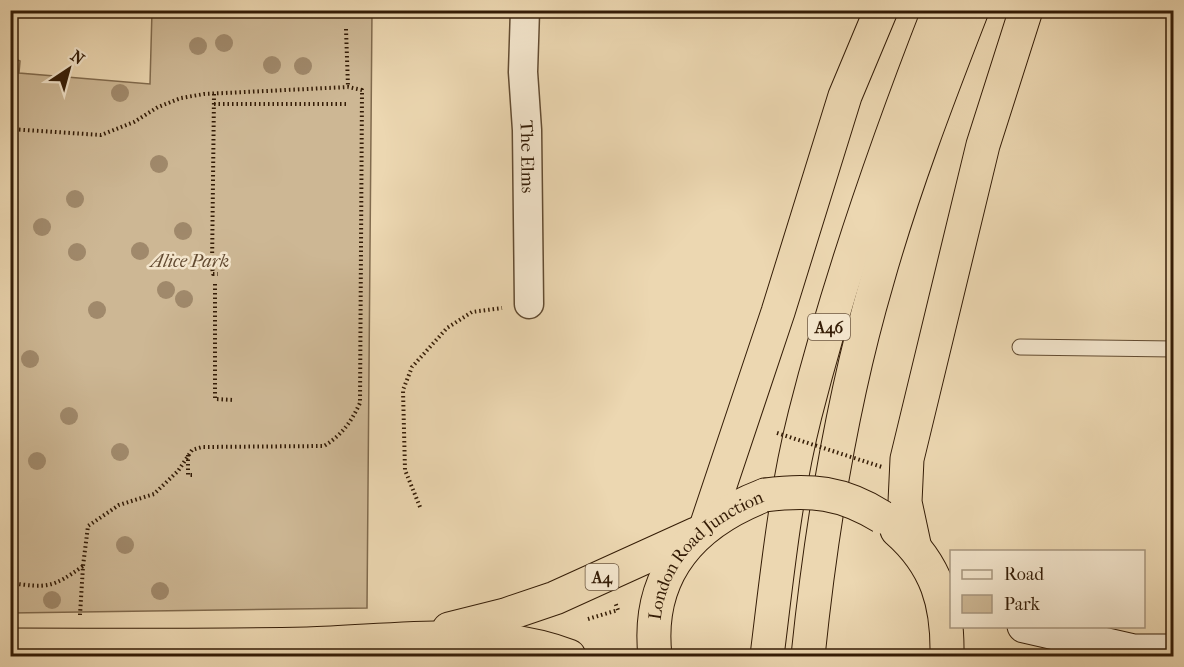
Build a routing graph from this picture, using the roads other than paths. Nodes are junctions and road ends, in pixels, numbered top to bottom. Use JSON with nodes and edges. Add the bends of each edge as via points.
{"nodes":[{"id":1,"x":525,"y":10,"type":"edge"},
{"id":2,"x":881,"y":10,"type":"edge"},
{"id":3,"x":939,"y":10,"type":"edge"},
{"id":4,"x":972,"y":10,"type":"edge"},
{"id":5,"x":1026,"y":10,"type":"edge"},
{"id":6,"x":530,"y":304,"type":"road end"},
{"id":7,"x":1020,"y":347,"type":"dead end"},
{"id":8,"x":1173,"y":349,"type":"edge"},
{"id":9,"x":701,"y":529,"type":"junction"},
{"id":10,"x":919,"y":551,"type":"junction"},
{"id":11,"x":950,"y":580,"type":"edge"},
{"id":12,"x":1029,"y":628,"type":"edge"},
{"id":13,"x":419,"y":638,"type":"junction"},
{"id":14,"x":10,"y":645,"type":"edge"},
{"id":15,"x":245,"y":651,"type":"edge"},
{"id":16,"x":1134,"y":651,"type":"junction"},
{"id":17,"x":1173,"y":651,"type":"edge"},
{"id":18,"x":202,"y":652,"type":"edge"},
{"id":19,"x":569,"y":657,"type":"edge"},
{"id":20,"x":655,"y":657,"type":"edge"},
{"id":21,"x":766,"y":657,"type":"edge"},
{"id":22,"x":808,"y":657,"type":"edge"},
{"id":23,"x":946,"y":657,"type":"edge"},
{"id":24,"x":1096,"y":657,"type":"edge"}],
"edges":[{"from":1,"to":6,"type":"street","name":"The Elms","via":[[523,72]]},
{"from":2,"to":9,"type":"highway","via":[[845,96],[741,426]]},
{"from":3,"to":21,"type":"highway","number":"A46","via":[[845,271],[805,417],[779,555]]},
{"from":4,"to":22,"type":"highway","number":"A46","via":[[902,198],[876,283],[841,428],[817,563]]},
{"from":5,"to":10,"type":"highway","via":[[984,145],[907,459],[905,502]]},
{"from":7,"to":8,"type":"lane"},
{"from":9,"to":10,"type":"highway","name":"London Road Junction","number":"A4","bridge":true,"via":[[734,507],[765,495],[798,491],[831,494],[862,504]]},
{"from":9,"to":13,"type":"highway","number":"A4","via":[[555,598]]},
{"from":9,"to":20,"type":"highway","name":"London Road Junction","number":"A4","via":[[678,557],[664,583],[655,611]]},
{"from":10,"to":11,"type":"street"},
{"from":10,"to":23,"type":"highway","name":"London Road Junction","number":"A4","via":[[940,590],[947,624]]},
{"from":12,"to":16,"type":"street"},
{"from":13,"to":15,"type":"highway","number":"A4"},
{"from":13,"to":19,"type":"highway","number":"A4","via":[[508,643]]},
{"from":14,"to":18,"type":"highway","number":"A4"},
{"from":15,"to":18,"type":"highway","number":"A4"},
{"from":16,"to":17,"type":"street"},
{"from":16,"to":24,"type":"street"}]}
